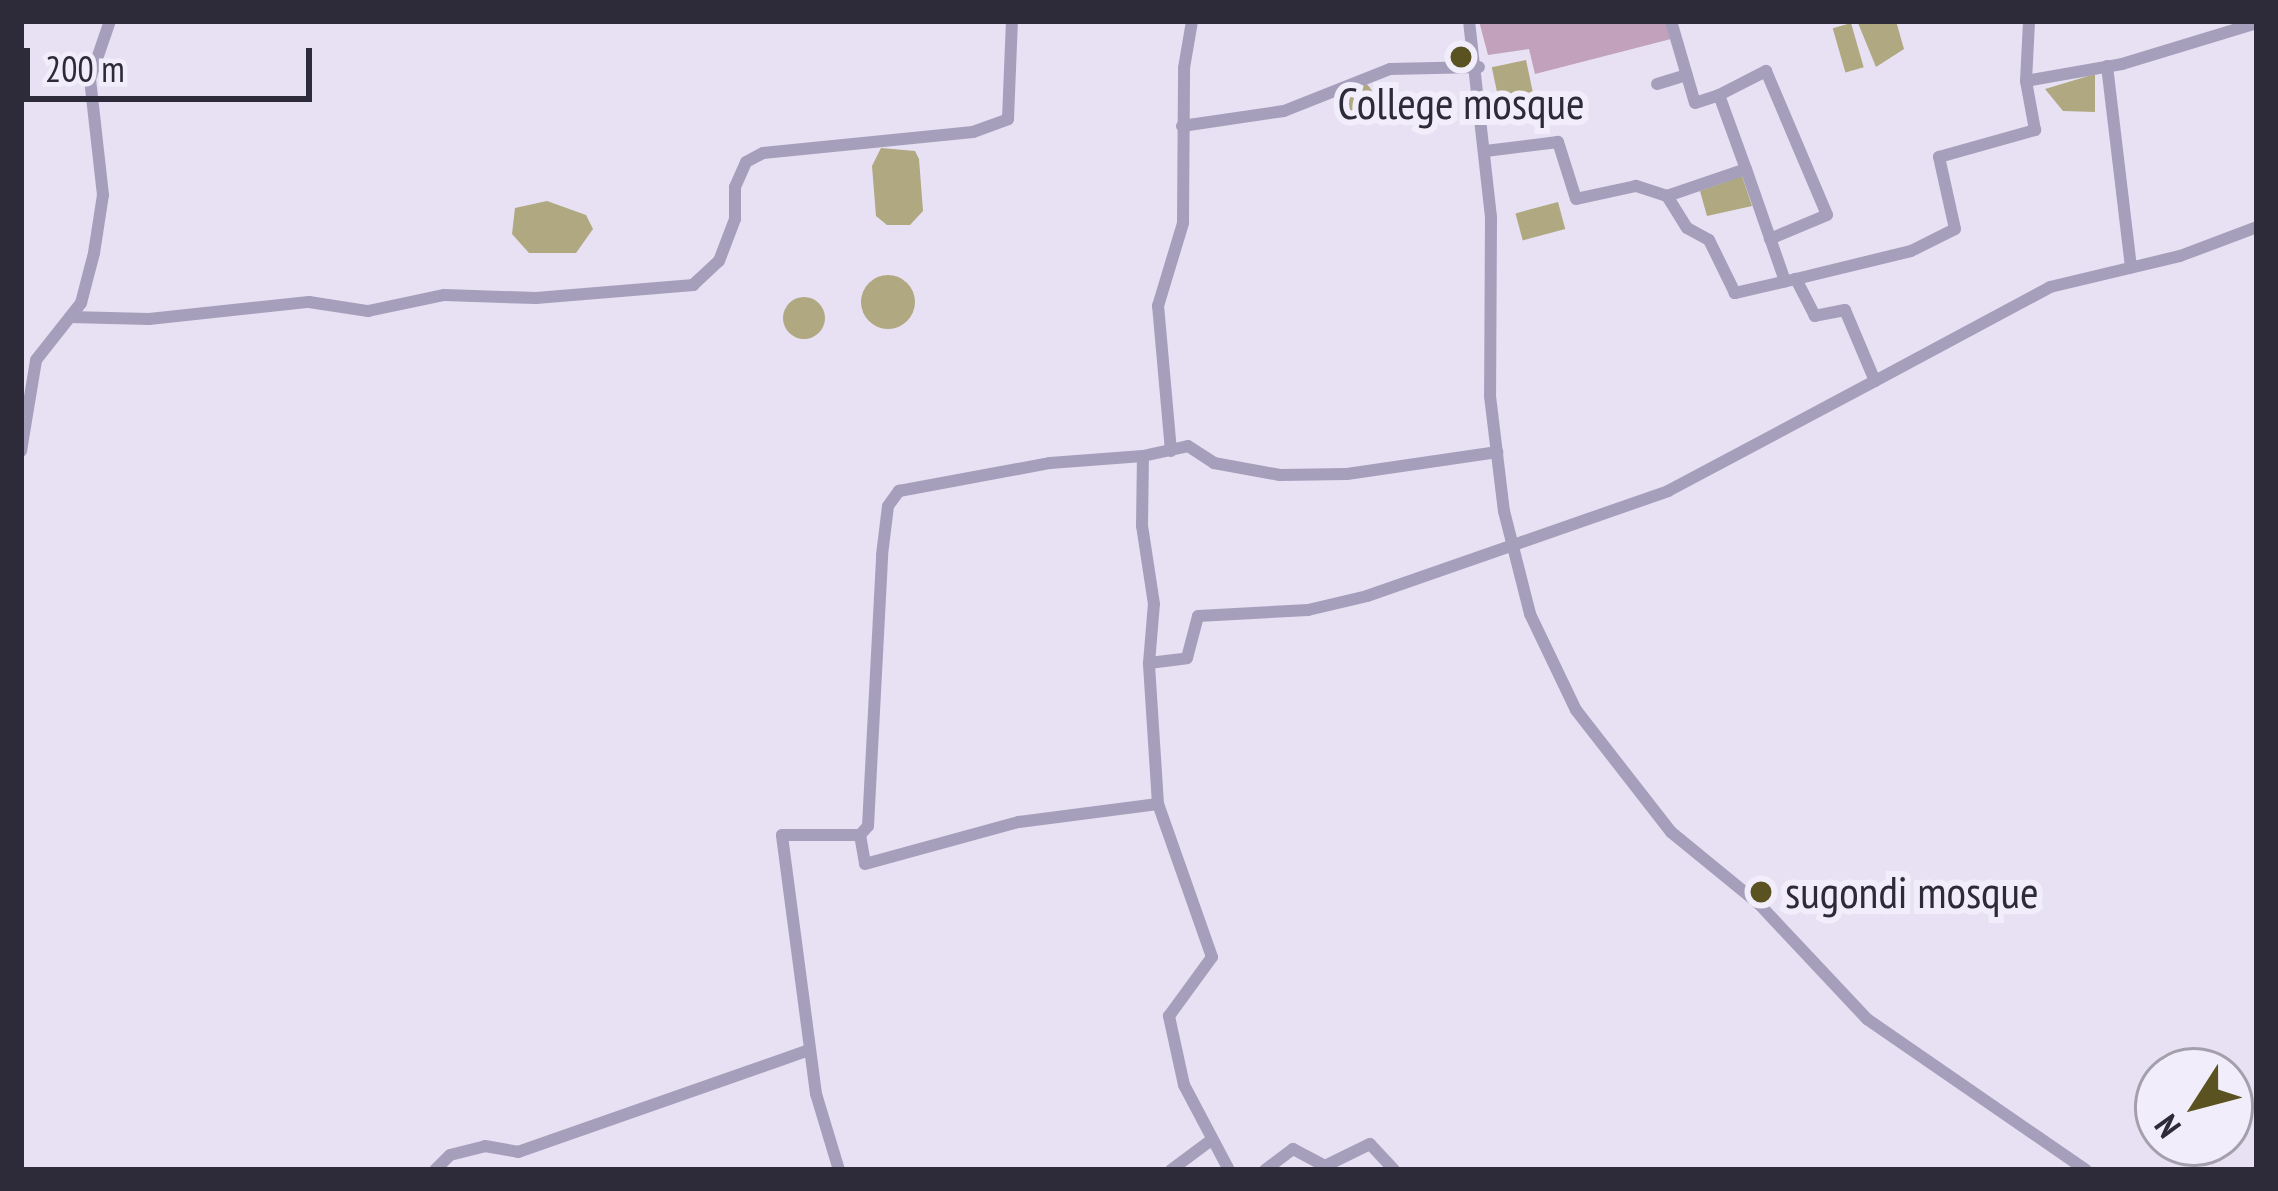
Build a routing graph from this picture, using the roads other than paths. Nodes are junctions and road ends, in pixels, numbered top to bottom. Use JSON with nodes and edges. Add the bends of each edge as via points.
{"nodes":[{"id":1,"x":110,"y":21,"type":"edge"},
{"id":2,"x":1012,"y":21,"type":"edge"},
{"id":3,"x":1192,"y":21,"type":"edge"},
{"id":4,"x":1469,"y":21,"type":"edge"},
{"id":5,"x":1671,"y":21,"type":"edge"},
{"id":6,"x":2029,"y":21,"type":"edge"},
{"id":7,"x":2257,"y":23,"type":"edge"},
{"id":8,"x":2107,"y":66,"type":"junction"},
{"id":9,"x":1479,"y":68,"type":"junction"},
{"id":10,"x":1687,"y":75,"type":"junction"},
{"id":11,"x":2026,"y":81,"type":"junction"},
{"id":12,"x":1657,"y":84,"type":"dead end"},
{"id":13,"x":1719,"y":95,"type":"junction"},
{"id":14,"x":1182,"y":126,"type":"junction"},
{"id":15,"x":1486,"y":151,"type":"junction"},
{"id":16,"x":1746,"y":169,"type":"junction"},
{"id":17,"x":1667,"y":196,"type":"junction"},
{"id":18,"x":2257,"y":227,"type":"edge"},
{"id":19,"x":1770,"y":239,"type":"junction"},
{"id":20,"x":2131,"y":268,"type":"junction"},
{"id":21,"x":1791,"y":280,"type":"junction"},
{"id":22,"x":70,"y":317,"type":"junction"},
{"id":23,"x":1875,"y":380,"type":"junction"},
{"id":24,"x":21,"y":451,"type":"edge"},
{"id":25,"x":1172,"y":451,"type":"junction"},
{"id":26,"x":1497,"y":452,"type":"junction"},
{"id":27,"x":1143,"y":456,"type":"junction"},
{"id":28,"x":1512,"y":548,"type":"junction"},
{"id":29,"x":1149,"y":663,"type":"junction"},
{"id":30,"x":1158,"y":804,"type":"junction"},
{"id":31,"x":860,"y":835,"type":"junction"},
{"id":32,"x":809,"y":1050,"type":"junction"},
{"id":33,"x":1210,"y":1142,"type":"junction"},
{"id":34,"x":435,"y":1170,"type":"edge"},
{"id":35,"x":839,"y":1170,"type":"edge"},
{"id":36,"x":1171,"y":1170,"type":"edge"},
{"id":37,"x":1229,"y":1170,"type":"edge"},
{"id":38,"x":1265,"y":1170,"type":"edge"},
{"id":39,"x":1394,"y":1170,"type":"edge"},
{"id":40,"x":2086,"y":1170,"type":"edge"}],
"edges":[{"from":1,"to":22,"type":"street","via":[[90,79],[103,195],[81,303]]},
{"from":2,"to":22,"type":"street","via":[[1016,76],[1008,119],[973,132],[763,153],[746,162],[735,187],[735,219],[718,261],[693,285],[536,298],[444,295],[368,311],[309,302],[149,319]]},
{"from":3,"to":14,"type":"street"},
{"from":4,"to":9,"type":"street"},
{"from":5,"to":10,"type":"street"},
{"from":6,"to":11,"type":"street"},
{"from":7,"to":8,"type":"street"},
{"from":8,"to":11,"type":"street"},
{"from":8,"to":20,"type":"street"},
{"from":9,"to":14,"type":"street","via":[[1390,69],[1284,110]]},
{"from":9,"to":15,"type":"street"},
{"from":10,"to":12,"type":"street"},
{"from":10,"to":13,"type":"street","via":[[1697,105]]},
{"from":11,"to":21,"type":"street","via":[[2035,130],[1939,157],[1955,229],[1911,251]]},
{"from":13,"to":16,"type":"street"},
{"from":13,"to":19,"type":"street","via":[[1766,70],[1828,215]]},
{"from":14,"to":25,"type":"street","via":[[1183,223],[1157,306]]},
{"from":15,"to":17,"type":"street","via":[[1558,142],[1576,199],[1636,186]]},
{"from":15,"to":26,"type":"street"},
{"from":16,"to":17,"type":"street"},
{"from":16,"to":19,"type":"street"},
{"from":17,"to":21,"type":"street","via":[[1687,228],[1709,240],[1732,292]]},
{"from":18,"to":20,"type":"street"},
{"from":19,"to":21,"type":"street"},
{"from":20,"to":23,"type":"street","via":[[2050,287]]},
{"from":21,"to":23,"type":"street","via":[[1815,316],[1847,313]]},
{"from":22,"to":24,"type":"street","via":[[36,360]]},
{"from":23,"to":28,"type":"street","via":[[1743,456]]},
{"from":25,"to":26,"type":"street","via":[[1188,446],[1214,463],[1280,475],[1388,471]]},
{"from":25,"to":27,"type":"street"},
{"from":26,"to":28,"type":"street"},
{"from":27,"to":29,"type":"street","via":[[1142,526],[1154,588]]},
{"from":27,"to":31,"type":"street","via":[[1050,463],[899,491],[888,506],[882,555],[868,826]]},
{"from":28,"to":29,"type":"street","via":[[1438,577],[1308,610],[1198,616],[1187,658]]},
{"from":28,"to":40,"type":"street","via":[[1530,614],[1576,710],[1670,832],[1759,904],[1868,1019]]},
{"from":29,"to":30,"type":"street"},
{"from":30,"to":31,"type":"street","via":[[1019,822],[866,864]]},
{"from":30,"to":33,"type":"street","via":[[1212,957],[1169,1016],[1184,1085]]},
{"from":31,"to":32,"type":"street","via":[[782,835]]},
{"from":32,"to":34,"type":"street","via":[[518,1152],[484,1146],[450,1155]]},
{"from":32,"to":35,"type":"street"},
{"from":33,"to":36,"type":"street"},
{"from":33,"to":37,"type":"street"},
{"from":38,"to":39,"type":"street","via":[[1293,1149],[1325,1166],[1370,1144]]}]}
